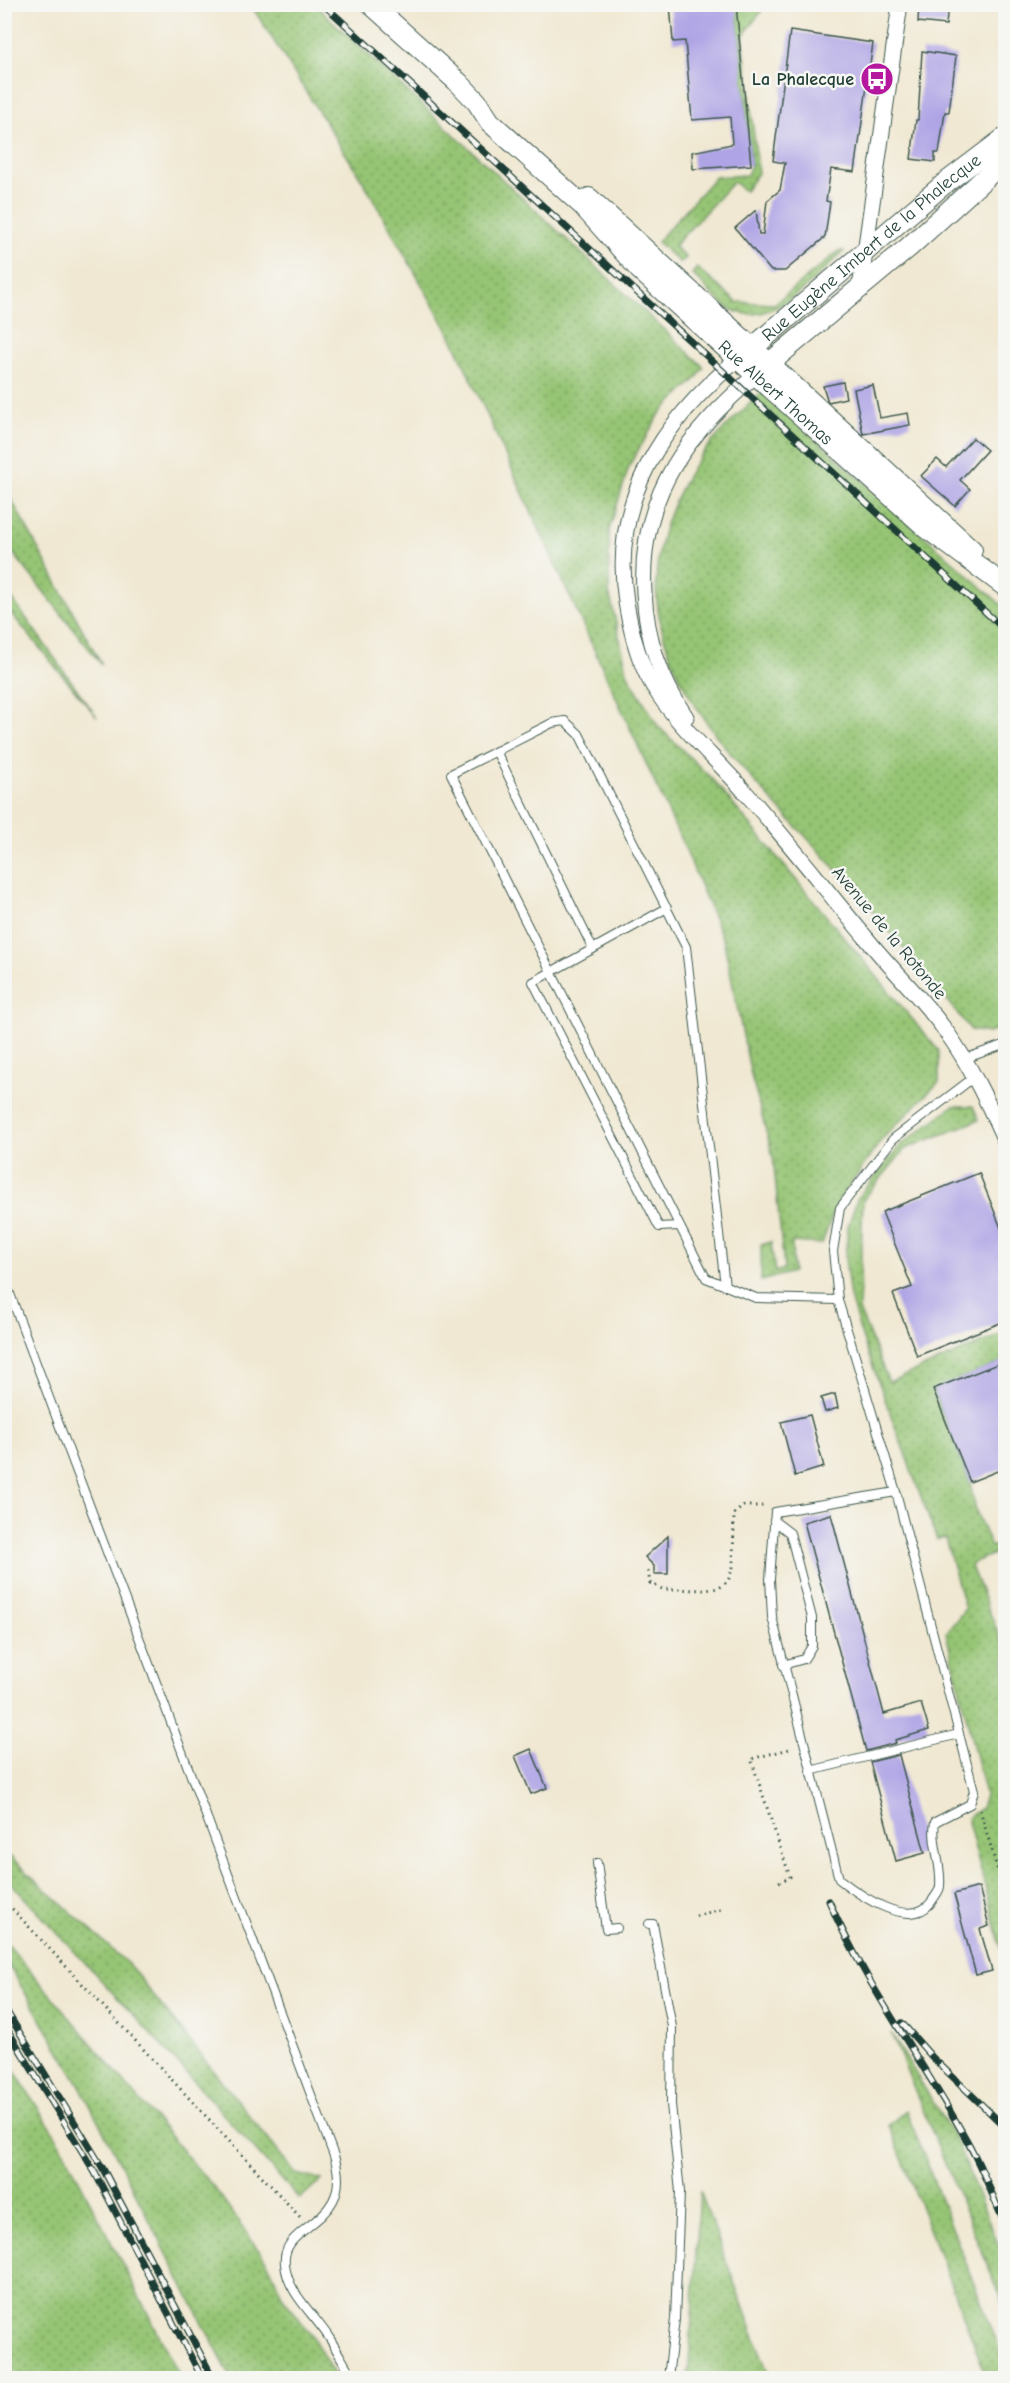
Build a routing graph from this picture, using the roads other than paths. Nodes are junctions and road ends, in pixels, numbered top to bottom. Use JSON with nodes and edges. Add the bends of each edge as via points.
{"nodes":[{"id":1,"x":371,"y":4,"type":"edge"},
{"id":2,"x":900,"y":4,"type":"edge"},
{"id":3,"x":1005,"y":137,"type":"edge"},
{"id":4,"x":1005,"y":159,"type":"edge"},
{"id":5,"x":865,"y":250,"type":"junction"},
{"id":6,"x":860,"y":288,"type":"junction"},
{"id":7,"x":745,"y":353,"type":"junction"},
{"id":8,"x":763,"y":369,"type":"junction"},
{"id":9,"x":1005,"y":585,"type":"edge"},
{"id":10,"x":496,"y":751,"type":"junction"},
{"id":11,"x":720,"y":763,"type":"junction"},
{"id":12,"x":667,"y":908,"type":"junction"},
{"id":13,"x":593,"y":949,"type":"junction"},
{"id":14,"x":551,"y":972,"type":"junction"},
{"id":15,"x":1004,"y":1046,"type":"edge"},
{"id":16,"x":962,"y":1059,"type":"junction"},
{"id":17,"x":973,"y":1078,"type":"junction"},
{"id":18,"x":1005,"y":1143,"type":"edge"},
{"id":19,"x":679,"y":1226,"type":"junction"},
{"id":20,"x":4,"y":1278,"type":"edge"},
{"id":21,"x":725,"y":1286,"type":"junction"},
{"id":22,"x":838,"y":1300,"type":"junction"},
{"id":23,"x":896,"y":1492,"type":"junction"},
{"id":24,"x":774,"y":1516,"type":"junction"},
{"id":25,"x":783,"y":1665,"type":"junction"},
{"id":26,"x":958,"y":1734,"type":"junction"},
{"id":27,"x":810,"y":1771,"type":"junction"},
{"id":28,"x":597,"y":1863,"type":"dead end"},
{"id":29,"x":649,"y":1924,"type":"dead end"},
{"id":30,"x":617,"y":1928,"type":"dead end"},
{"id":31,"x":353,"y":2379,"type":"edge"},
{"id":32,"x":668,"y":2379,"type":"edge"}],
"edges":[{"from":1,"to":7,"type":"street","name":"Rue Albert Thomas","via":[[459,82],[490,122],[560,183],[645,275]]},
{"from":2,"to":5,"type":"street"},
{"from":3,"to":5,"type":"street","name":"Rue Eugène Imbert de la Phalecque"},
{"from":4,"to":6,"type":"street","name":"Rue Eugène Imbert de la Phalecque"},
{"from":5,"to":6,"type":"street"},
{"from":5,"to":7,"type":"street","name":"Rue Eugène Imbert de la Phalecque"},
{"from":6,"to":8,"type":"street","name":"Rue Eugène Imbert de la Phalecque"},
{"from":7,"to":8,"type":"street","name":"Rue Albert Thomas"},
{"from":7,"to":11,"type":"street","name":"Avenue de la Rotonde","via":[[683,411],[652,456],[627,522],[623,566],[633,635],[648,676],[665,704]]},
{"from":8,"to":9,"type":"street","name":"Rue Albert Thomas"},
{"from":8,"to":11,"type":"street","name":"Avenue de la Rotonde","via":[[725,402],[674,466],[656,505],[645,552],[644,603],[658,665],[680,707]]},
{"from":10,"to":12,"type":"lane","via":[[552,723],[565,721],[572,727]]},
{"from":10,"to":13,"type":"lane"},
{"from":10,"to":14,"type":"lane","via":[[450,774]]},
{"from":11,"to":16,"type":"street","name":"Avenue de la Rotonde","via":[[946,1030]]},
{"from":12,"to":13,"type":"lane"},
{"from":12,"to":21,"type":"lane","via":[[686,947]]},
{"from":13,"to":14,"type":"lane"},
{"from":14,"to":19,"type":"lane"},
{"from":14,"to":19,"type":"lane","via":[[533,982],[659,1227]]},
{"from":15,"to":16,"type":"lane"},
{"from":16,"to":17,"type":"street","name":"Avenue de la Rotonde"},
{"from":17,"to":18,"type":"street","name":"Avenue de la Rotonde"},
{"from":17,"to":22,"type":"lane","via":[[893,1139],[840,1208],[833,1251]]},
{"from":19,"to":21,"type":"lane","via":[[706,1278]]},
{"from":20,"to":31,"type":"lane","via":[[338,2168],[335,2198],[329,2210],[297,2235],[286,2250],[285,2265],[287,2277]]},
{"from":21,"to":22,"type":"lane","via":[[756,1298]]},
{"from":22,"to":23,"type":"lane"},
{"from":23,"to":24,"type":"lane"},
{"from":23,"to":26,"type":"lane"},
{"from":24,"to":25,"type":"lane","via":[[772,1617]]},
{"from":24,"to":25,"type":"lane","via":[[790,1533],[812,1618],[812,1646],[804,1659]]},
{"from":25,"to":27,"type":"lane"},
{"from":26,"to":27,"type":"lane"},
{"from":26,"to":27,"type":"lane","via":[[974,1791],[970,1804],[935,1822],[940,1888],[928,1906],[909,1913],[860,1896],[839,1879]]},
{"from":28,"to":30,"type":"lane","via":[[606,1929]]},
{"from":29,"to":32,"type":"lane","via":[[653,1924],[672,2026],[671,2114],[680,2192],[675,2319]]}]}
